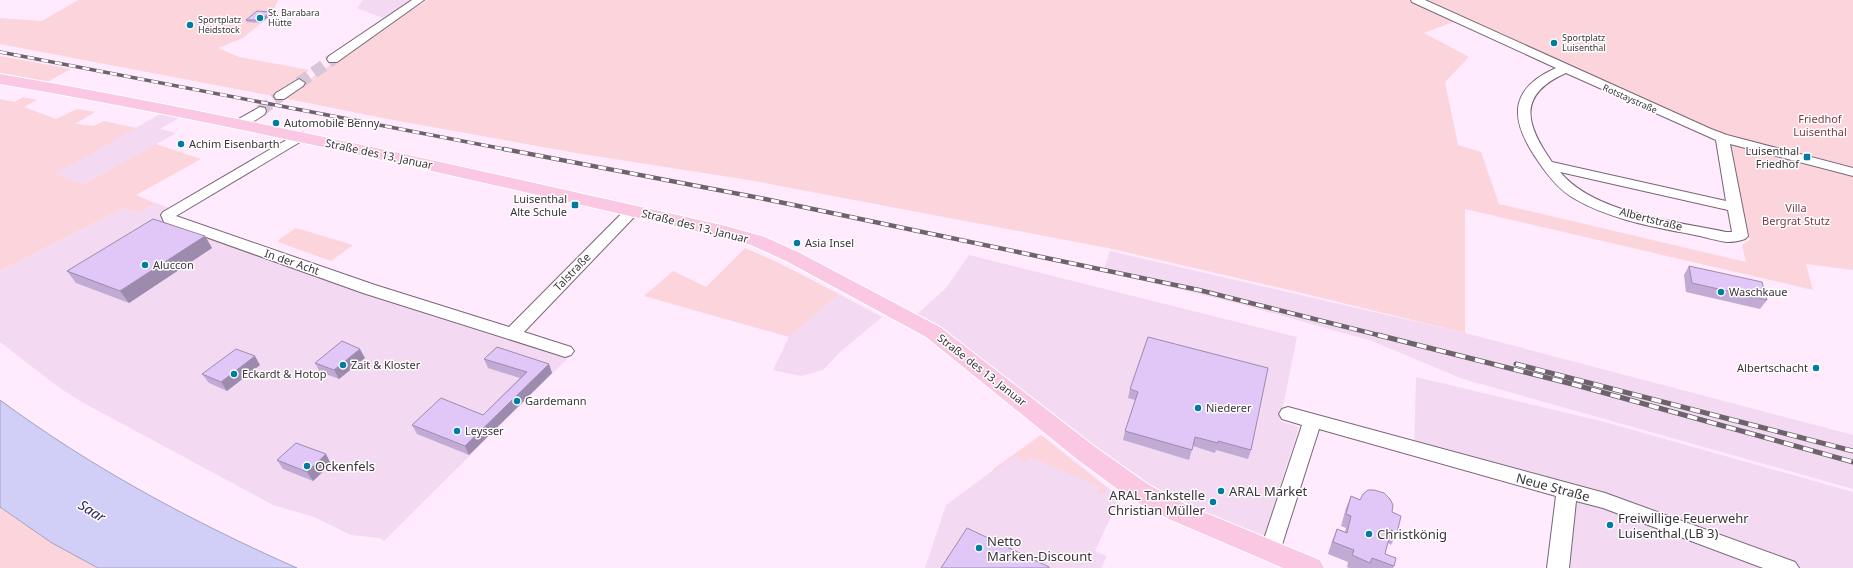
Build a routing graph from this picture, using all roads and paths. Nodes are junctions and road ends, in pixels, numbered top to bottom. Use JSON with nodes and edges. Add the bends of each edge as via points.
{"nodes":[{"id":1,"x":419,"y":0,"type":"edge"},
{"id":2,"x":1416,"y":0,"type":"edge"},
{"id":3,"x":333,"y":59,"type":"tunnel mouth"},
{"id":4,"x":1564,"y":69,"type":"junction"},
{"id":5,"x":0,"y":79,"type":"edge"},
{"id":6,"x":299,"y":83,"type":"tunnel mouth"},
{"id":7,"x":280,"y":96,"type":"tunnel mouth"},
{"id":8,"x":260,"y":111,"type":"tunnel mouth"},
{"id":9,"x":240,"y":124,"type":"junction"},
{"id":10,"x":300,"y":136,"type":"junction"},
{"id":11,"x":1722,"y":138,"type":"junction"},
{"id":12,"x":1548,"y":165,"type":"junction"},
{"id":13,"x":1853,"y":172,"type":"edge"},
{"id":14,"x":1735,"y":206,"type":"junction"},
{"id":15,"x":633,"y":210,"type":"junction"},
{"id":16,"x":512,"y":334,"type":"junction"},
{"id":17,"x":565,"y":351,"type":"dead end"},
{"id":18,"x":1288,"y":414,"type":"dead end"},
{"id":19,"x":1312,"y":421,"type":"junction"},
{"id":20,"x":1567,"y":490,"type":"junction"},
{"id":21,"x":1270,"y":551,"type":"junction"},
{"id":22,"x":1311,"y":568,"type":"edge"},
{"id":23,"x":1558,"y":568,"type":"edge"},
{"id":24,"x":1788,"y":568,"type":"edge"}],
"edges":[{"from":1,"to":3,"type":"street"},
{"from":2,"to":4,"type":"street","name":"Rotstaystraße"},
{"from":4,"to":11,"type":"street","name":"Rotstaystraße"},
{"from":4,"to":12,"type":"street","name":"Albertstraße","via":[[1535,86],[1523,111],[1527,132]]},
{"from":5,"to":9,"type":"main road","name":"Straße des 13. Januar","via":[[81,92]]},
{"from":6,"to":7,"type":"street"},
{"from":8,"to":9,"type":"street"},
{"from":9,"to":10,"type":"main road","name":"Straße des 13. Januar"},
{"from":10,"to":15,"type":"main road","name":"Straße des 13. Januar"},
{"from":10,"to":16,"type":"street","name":"In der Acht","via":[[168,216],[170,219],[369,289]]},
{"from":11,"to":13,"type":"street","name":"Rotstaystraße"},
{"from":11,"to":14,"type":"street","name":"Albertstraße"},
{"from":12,"to":14,"type":"street"},
{"from":12,"to":14,"type":"street","name":"Albertstraße","via":[[1564,186],[1597,204],[1623,213],[1726,237],[1740,236]]},
{"from":15,"to":16,"type":"street","name":"Talstraße"},
{"from":15,"to":21,"type":"main road","name":"Straße des 13. Januar","via":[[758,241],[908,318],[951,345],[1086,453],[1140,492],[1180,513]]},
{"from":16,"to":17,"type":"street","name":"In der Acht"},
{"from":18,"to":19,"type":"street","name":"Neue Straße"},
{"from":19,"to":20,"type":"street","name":"Neue Straße"},
{"from":19,"to":21,"type":"street"},
{"from":20,"to":23,"type":"street"},
{"from":20,"to":24,"type":"street","name":"Neue Straße","via":[[1630,510]]},
{"from":21,"to":22,"type":"main road","name":"Straße des 13. Januar"}]}
